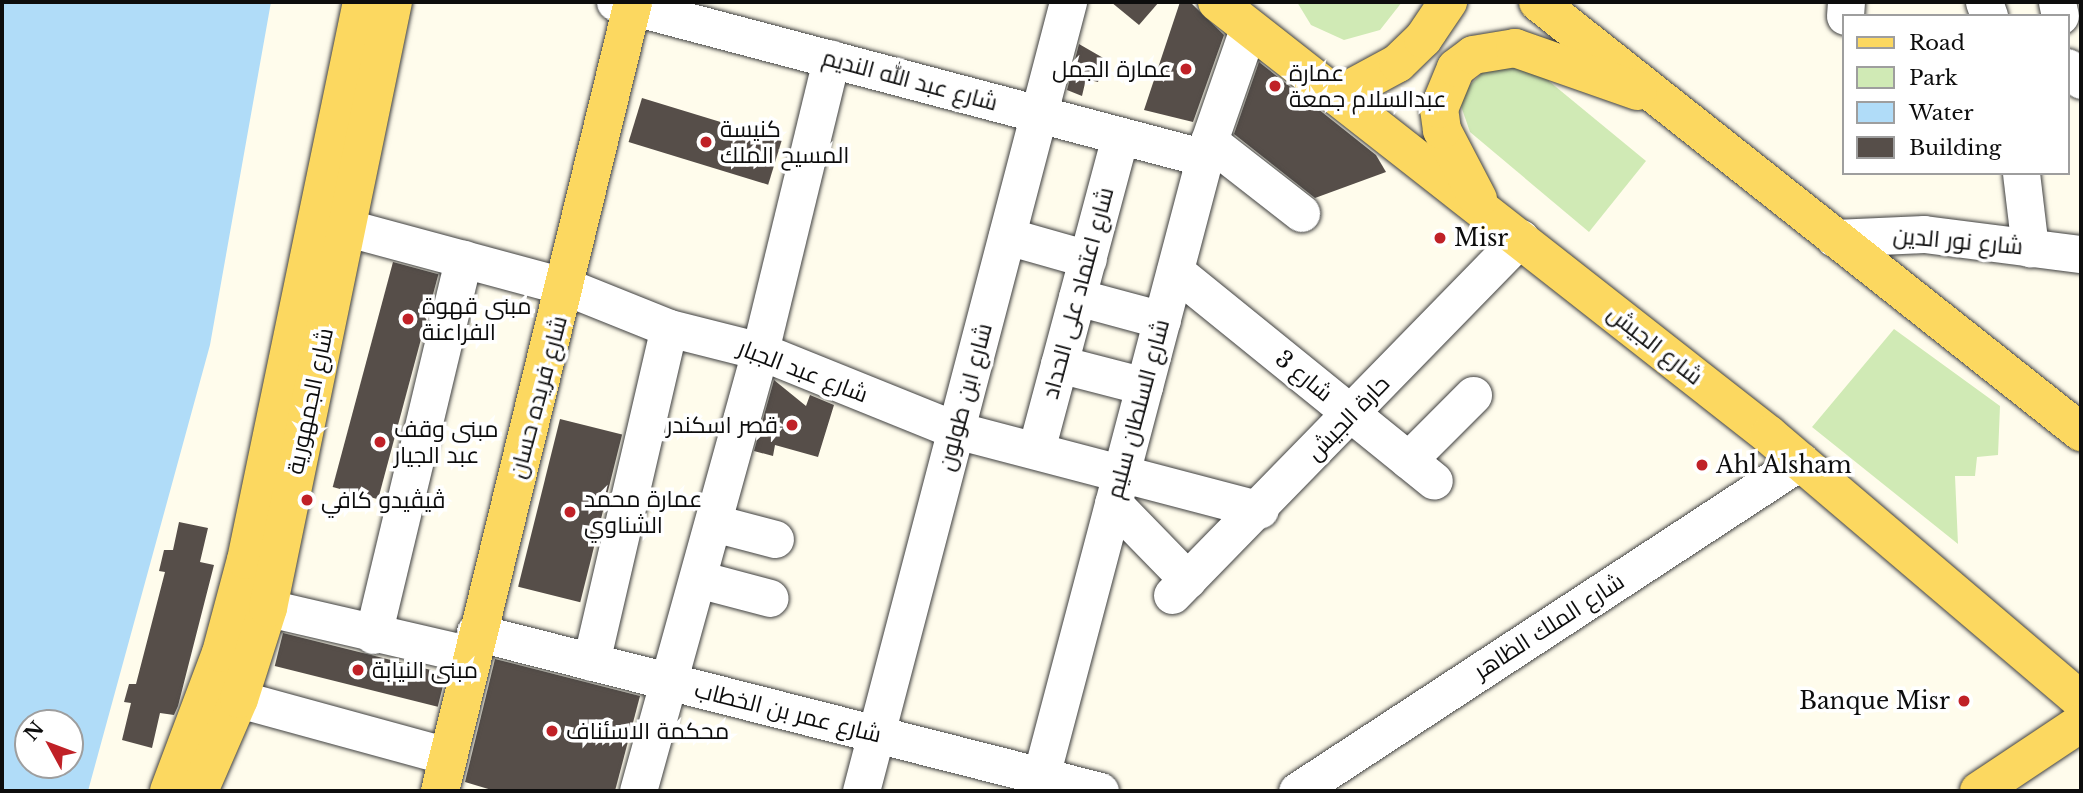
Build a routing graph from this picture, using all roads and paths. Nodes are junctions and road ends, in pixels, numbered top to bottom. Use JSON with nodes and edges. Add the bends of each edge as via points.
{"nodes":[{"id":1,"x":362,"y":2,"type":"edge"},
{"id":2,"x":393,"y":2,"type":"edge"},
{"id":3,"x":1217,"y":2,"type":"edge"},
{"id":4,"x":1448,"y":2,"type":"edge"},
{"id":5,"x":1538,"y":2,"type":"edge"},
{"id":6,"x":626,"y":3,"type":"edge"},
{"id":7,"x":1059,"y":7,"type":"edge"},
{"id":8,"x":1250,"y":15,"type":"edge"},
{"id":9,"x":831,"y":59,"type":"junction"},
{"id":10,"x":1337,"y":96,"type":"junction"},
{"id":11,"x":1660,"y":98,"type":"junction"},
{"id":12,"x":1040,"y":114,"type":"junction"},
{"id":13,"x":1120,"y":136,"type":"junction"},
{"id":14,"x":1207,"y":150,"type":"junction"},
{"id":15,"x":2021,"y":175,"type":"edge"},
{"id":16,"x":1483,"y":208,"type":"junction"},
{"id":17,"x":1301,"y":213,"type":"dead end"},
{"id":18,"x":348,"y":228,"type":"junction"},
{"id":19,"x":1007,"y":236,"type":"junction"},
{"id":20,"x":1520,"y":238,"type":"junction"},
{"id":21,"x":1834,"y":238,"type":"junction"},
{"id":22,"x":2030,"y":248,"type":"junction"},
{"id":23,"x":2081,"y":254,"type":"edge"},
{"id":24,"x":463,"y":259,"type":"junction"},
{"id":25,"x":1087,"y":259,"type":"junction"},
{"id":26,"x":1175,"y":271,"type":"junction"},
{"id":27,"x":567,"y":287,"type":"junction"},
{"id":28,"x":1077,"y":297,"type":"junction"},
{"id":29,"x":1162,"y":320,"type":"junction"},
{"id":30,"x":669,"y":328,"type":"junction"},
{"id":31,"x":760,"y":351,"type":"junction"},
{"id":32,"x":1059,"y":364,"type":"junction"},
{"id":33,"x":1144,"y":386,"type":"junction"},
{"id":34,"x":1472,"y":395,"type":"dead end"},
{"id":35,"x":1352,"y":414,"type":"junction"},
{"id":36,"x":956,"y":430,"type":"junction"},
{"id":37,"x":2081,"y":432,"type":"edge"},
{"id":38,"x":1037,"y":450,"type":"junction"},
{"id":39,"x":1801,"y":461,"type":"junction"},
{"id":40,"x":1118,"y":487,"type":"junction"},
{"id":41,"x":1260,"y":510,"type":"junction"},
{"id":42,"x":714,"y":523,"type":"junction"},
{"id":43,"x":775,"y":539,"type":"dead end"},
{"id":44,"x":698,"y":579,"type":"junction"},
{"id":45,"x":770,"y":598,"type":"dead end"},
{"id":46,"x":268,"y":608,"type":"junction"},
{"id":47,"x":373,"y":635,"type":"junction"},
{"id":48,"x":473,"y":644,"type":"junction"},
{"id":49,"x":591,"y":662,"type":"junction"},
{"id":50,"x":669,"y":682,"type":"junction"},
{"id":51,"x":239,"y":699,"type":"junction"},
{"id":52,"x":2081,"y":701,"type":"edge"},
{"id":53,"x":2081,"y":723,"type":"edge"},
{"id":54,"x":876,"y":734,"type":"junction"},
{"id":55,"x":442,"y":782,"type":"edge"},
{"id":56,"x":1039,"y":784,"type":"edge"},
{"id":57,"x":169,"y":791,"type":"edge"},
{"id":58,"x":199,"y":791,"type":"edge"},
{"id":59,"x":638,"y":791,"type":"edge"},
{"id":60,"x":862,"y":791,"type":"edge"},
{"id":61,"x":1100,"y":791,"type":"edge"},
{"id":62,"x":1297,"y":791,"type":"edge"},
{"id":63,"x":1979,"y":791,"type":"edge"}],
"edges":[{"from":1,"to":57,"type":"main road","name":"شارع الجمهورية","via":[[246,561],[221,653]]},
{"from":2,"to":18,"type":"main road","name":"شارع الجمهورية"},
{"from":3,"to":8,"type":"main road","name":"شارع الجيش"},
{"from":4,"to":10,"type":"main road","via":[[1423,39],[1398,63]]},
{"from":5,"to":11,"type":"main road"},
{"from":6,"to":9,"type":"street","name":"شارع عبد الله النديم"},
{"from":6,"to":27,"type":"main road","name":"شارع فريده حسان"},
{"from":7,"to":12,"type":"street","name":"شارع ابن طولون"},
{"from":8,"to":10,"type":"main road","name":"شارع الجيش"},
{"from":8,"to":14,"type":"street","name":"شارع السلطان سليم"},
{"from":9,"to":12,"type":"street","name":"شارع عبد الله النديم"},
{"from":9,"to":31,"type":"street"},
{"from":10,"to":16,"type":"main road","name":"شارع الجيش"},
{"from":11,"to":16,"type":"main road","via":[[1516,48],[1473,55],[1455,68],[1439,109],[1442,131]]},
{"from":11,"to":21,"type":"main road"},
{"from":12,"to":13,"type":"street","name":"شارع عبد الله النديم"},
{"from":12,"to":19,"type":"street","name":"شارع ابن طولون"},
{"from":13,"to":14,"type":"street","name":"شارع عبد الله النديم"},
{"from":13,"to":25,"type":"street","name":"شارع اعتماد على الحداد"},
{"from":14,"to":17,"type":"street"},
{"from":14,"to":26,"type":"street","name":"شارع السلطان سليم"},
{"from":15,"to":22,"type":"street"},
{"from":16,"to":20,"type":"main road","name":"شارع الجيش"},
{"from":18,"to":24,"type":"street","name":"شارع عبد الجبار"},
{"from":18,"to":46,"type":"main road","name":"شارع الجمهورية"},
{"from":19,"to":25,"type":"street"},
{"from":19,"to":36,"type":"street","name":"شارع ابن طولون"},
{"from":20,"to":35,"type":"street","name":"حارة الجيش"},
{"from":20,"to":39,"type":"main road","name":"شارع الجيش"},
{"from":21,"to":22,"type":"street","name":"شارع نور الدين","via":[[1924,234]]},
{"from":21,"to":37,"type":"main road"},
{"from":22,"to":23,"type":"street","name":"شارع نور الدين"},
{"from":24,"to":27,"type":"street","name":"شارع عبد الجبار"},
{"from":24,"to":47,"type":"street"},
{"from":25,"to":28,"type":"street","name":"شارع اعتماد على الحداد"},
{"from":26,"to":29,"type":"street","name":"شارع السلطان سليم"},
{"from":26,"to":35,"type":"street","name":"شارع 3"},
{"from":27,"to":30,"type":"street","name":"شارع عبد الجبار"},
{"from":27,"to":48,"type":"main road","name":"شارع فريده حسان"},
{"from":28,"to":29,"type":"street"},
{"from":28,"to":32,"type":"street","name":"شارع اعتماد على الحداد"},
{"from":29,"to":33,"type":"street","name":"شارع السلطان سليم"},
{"from":30,"to":31,"type":"street","name":"شارع عبد الجبار"},
{"from":30,"to":49,"type":"street"},
{"from":31,"to":36,"type":"street","name":"شارع عبد الجبار"},
{"from":31,"to":42,"type":"street"},
{"from":32,"to":33,"type":"street"},
{"from":32,"to":38,"type":"street","name":"شارع اعتماد على الحداد"},
{"from":33,"to":40,"type":"street","name":"شارع السلطان سليم"},
{"from":34,"to":35,"type":"street","name":"شارع 3","via":[[1421,470]]},
{"from":35,"to":41,"type":"street","name":"حارة الجيش"},
{"from":36,"to":38,"type":"street","name":"شارع عبد الجبار"},
{"from":36,"to":54,"type":"street","name":"شارع ابن طولون"},
{"from":38,"to":40,"type":"street","name":"شارع عبد الجبار"},
{"from":39,"to":52,"type":"main road","name":"شارع الجيش"},
{"from":39,"to":62,"type":"street","name":"شارع الملك الظاهر"},
{"from":40,"to":41,"type":"street","name":"شارع عبد الجبار"},
{"from":40,"to":41,"type":"street","name":"حارة الجيش","via":[[1180,587]]},
{"from":40,"to":56,"type":"street","name":"شارع السلطان سليم"},
{"from":42,"to":43,"type":"street"},
{"from":42,"to":44,"type":"street"},
{"from":44,"to":45,"type":"street"},
{"from":44,"to":50,"type":"street"},
{"from":46,"to":47,"type":"street","name":"شارع عمر بن الخطاب"},
{"from":46,"to":51,"type":"main road","name":"شارع الجمهورية"},
{"from":47,"to":48,"type":"street","name":"شارع عمر بن الخطاب"},
{"from":48,"to":49,"type":"street","name":"شارع عمر بن الخطاب"},
{"from":48,"to":55,"type":"main road","name":"شارع فريده حسان"},
{"from":49,"to":50,"type":"street","name":"شارع عمر بن الخطاب"},
{"from":50,"to":54,"type":"street","name":"شارع عمر بن الخطاب"},
{"from":50,"to":59,"type":"street"},
{"from":51,"to":55,"type":"street"},
{"from":51,"to":58,"type":"main road","name":"شارع الجمهورية"},
{"from":53,"to":63,"type":"main road"},
{"from":54,"to":56,"type":"street","name":"شارع عمر بن الخطاب"},
{"from":54,"to":60,"type":"street","name":"شارع ابن طولون"},
{"from":56,"to":61,"type":"street","name":"شارع عمر بن الخطاب"}]}
